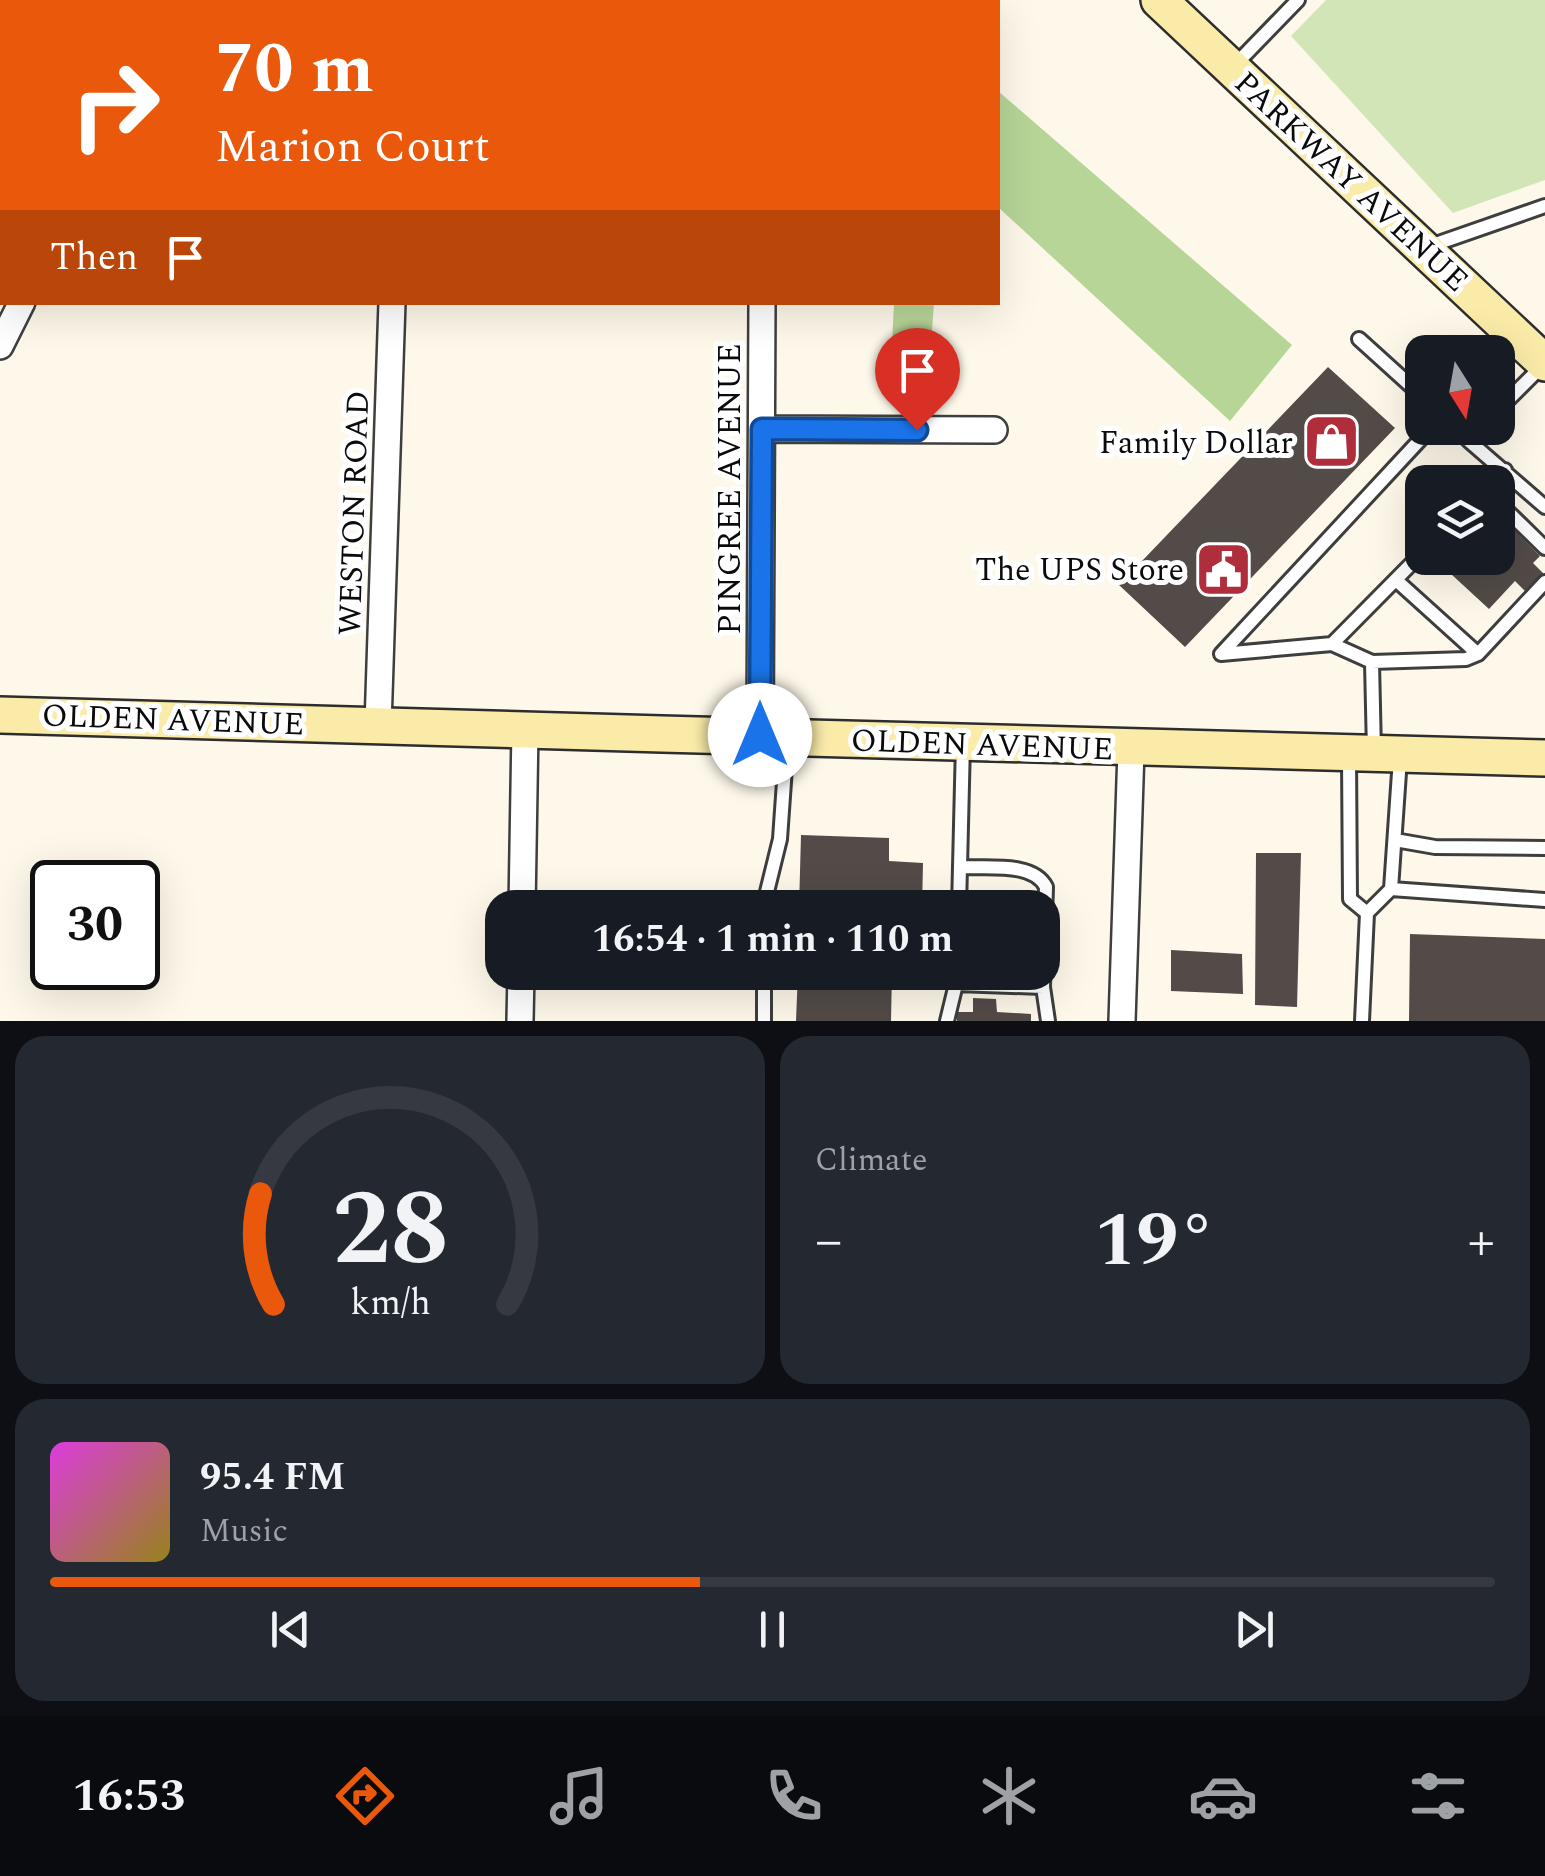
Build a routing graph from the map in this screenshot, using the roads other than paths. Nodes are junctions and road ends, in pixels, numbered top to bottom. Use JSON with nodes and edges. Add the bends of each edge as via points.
{"nodes":[{"id":1,"x":1159,"y":0,"type":"edge"},
{"id":2,"x":1298,"y":0,"type":"edge"},
{"id":3,"x":1232,"y":68,"type":"junction"},
{"id":4,"x":1545,"y":206,"type":"edge"},
{"id":5,"x":1422,"y":248,"type":"junction"},
{"id":6,"x":20,"y":305,"type":"edge"},
{"id":7,"x":392,"y":305,"type":"edge"},
{"id":8,"x":762,"y":305,"type":"edge"},
{"id":9,"x":1359,"y":339,"type":"dead end"},
{"id":10,"x":0,"y":346,"type":"edge"},
{"id":11,"x":1545,"y":363,"type":"edge"},
{"id":12,"x":1405,"y":381,"type":"edge"},
{"id":13,"x":1515,"y":393,"type":"edge"},
{"id":14,"x":762,"y":429,"type":"junction"},
{"id":15,"x":994,"y":430,"type":"dead end"},
{"id":16,"x":1414,"y":445,"type":"edge"},
{"id":17,"x":1476,"y":445,"type":"edge"},
{"id":18,"x":1499,"y":465,"type":"edge"},
{"id":19,"x":1515,"y":479,"type":"edge"},
{"id":20,"x":1545,"y":507,"type":"edge"},
{"id":21,"x":1515,"y":519,"type":"edge"},
{"id":22,"x":1545,"y":548,"type":"edge"},
{"id":23,"x":1405,"y":571,"type":"edge"},
{"id":24,"x":1396,"y":580,"type":"junction"},
{"id":25,"x":1545,"y":582,"type":"edge"},
{"id":26,"x":1332,"y":644,"type":"junction"},
{"id":27,"x":1478,"y":654,"type":"junction"},
{"id":28,"x":1372,"y":662,"type":"junction"},
{"id":29,"x":0,"y":715,"type":"edge"},
{"id":30,"x":378,"y":725,"type":"junction"},
{"id":31,"x":525,"y":729,"type":"junction"},
{"id":32,"x":774,"y":736,"type":"junction"},
{"id":33,"x":963,"y":740,"type":"junction"},
{"id":34,"x":1131,"y":750,"type":"junction"},
{"id":35,"x":1374,"y":754,"type":"junction"},
{"id":36,"x":1545,"y":758,"type":"edge"},
{"id":37,"x":1395,"y":840,"type":"junction"},
{"id":38,"x":1545,"y":848,"type":"edge"},
{"id":39,"x":960,"y":867,"type":"junction"},
{"id":40,"x":1392,"y":889,"type":"junction"},
{"id":41,"x":522,"y":890,"type":"edge"},
{"id":42,"x":767,"y":890,"type":"edge"},
{"id":43,"x":959,"y":890,"type":"edge"},
{"id":44,"x":1046,"y":890,"type":"edge"},
{"id":45,"x":1545,"y":900,"type":"edge"},
{"id":46,"x":1367,"y":914,"type":"junction"},
{"id":47,"x":521,"y":990,"type":"edge"},
{"id":48,"x":764,"y":990,"type":"edge"},
{"id":49,"x":954,"y":990,"type":"edge"},
{"id":50,"x":1043,"y":990,"type":"edge"},
{"id":51,"x":520,"y":1021,"type":"edge"},
{"id":52,"x":764,"y":1021,"type":"edge"},
{"id":53,"x":948,"y":1021,"type":"edge"},
{"id":54,"x":1048,"y":1021,"type":"edge"},
{"id":55,"x":1122,"y":1021,"type":"edge"},
{"id":56,"x":1362,"y":1021,"type":"edge"}],
"edges":[{"from":1,"to":3,"type":"main road","name":"PARKWAY AVENUE"},
{"from":2,"to":3,"type":"lane"},
{"from":3,"to":5,"type":"main road","name":"PARKWAY AVENUE"},
{"from":4,"to":5,"type":"lane"},
{"from":5,"to":11,"type":"main road","name":"PARKWAY AVENUE"},
{"from":6,"to":10,"type":"street"},
{"from":7,"to":30,"type":"street","name":"WESTON ROAD"},
{"from":8,"to":14,"type":"street","name":"PINGREE AVENUE"},
{"from":9,"to":12,"type":"lane"},
{"from":11,"to":13,"type":"lane"},
{"from":14,"to":15,"type":"street"},
{"from":14,"to":32,"type":"street","name":"PINGREE AVENUE"},
{"from":16,"to":26,"type":"lane","via":[[1220,654]]},
{"from":17,"to":18,"type":"lane"},
{"from":19,"to":20,"type":"lane"},
{"from":21,"to":22,"type":"lane"},
{"from":23,"to":24,"type":"lane"},
{"from":24,"to":26,"type":"lane"},
{"from":24,"to":27,"type":"lane"},
{"from":25,"to":27,"type":"lane"},
{"from":26,"to":28,"type":"lane"},
{"from":27,"to":28,"type":"lane"},
{"from":28,"to":35,"type":"lane"},
{"from":29,"to":30,"type":"main road","name":"OLDEN AVENUE"},
{"from":30,"to":31,"type":"main road","name":"OLDEN AVENUE"},
{"from":31,"to":32,"type":"main road","name":"OLDEN AVENUE"},
{"from":31,"to":41,"type":"street"},
{"from":32,"to":33,"type":"main road","name":"OLDEN AVENUE"},
{"from":32,"to":42,"type":"lane","via":[[780,839]]},
{"from":33,"to":34,"type":"main road","name":"OLDEN AVENUE"},
{"from":33,"to":39,"type":"lane"},
{"from":34,"to":35,"type":"main road","name":"OLDEN AVENUE"},
{"from":34,"to":55,"type":"street"},
{"from":35,"to":36,"type":"main road","name":"OLDEN AVENUE"},
{"from":35,"to":37,"type":"lane"},
{"from":35,"to":46,"type":"lane","via":[[1350,899]]},
{"from":37,"to":38,"type":"lane"},
{"from":37,"to":40,"type":"lane"},
{"from":39,"to":43,"type":"lane"},
{"from":39,"to":44,"type":"lane","via":[[1029,871]]},
{"from":40,"to":45,"type":"lane"},
{"from":40,"to":46,"type":"lane"},
{"from":46,"to":56,"type":"lane"},
{"from":47,"to":51,"type":"street"},
{"from":48,"to":52,"type":"lane"},
{"from":49,"to":53,"type":"lane"},
{"from":50,"to":54,"type":"lane"}]}
